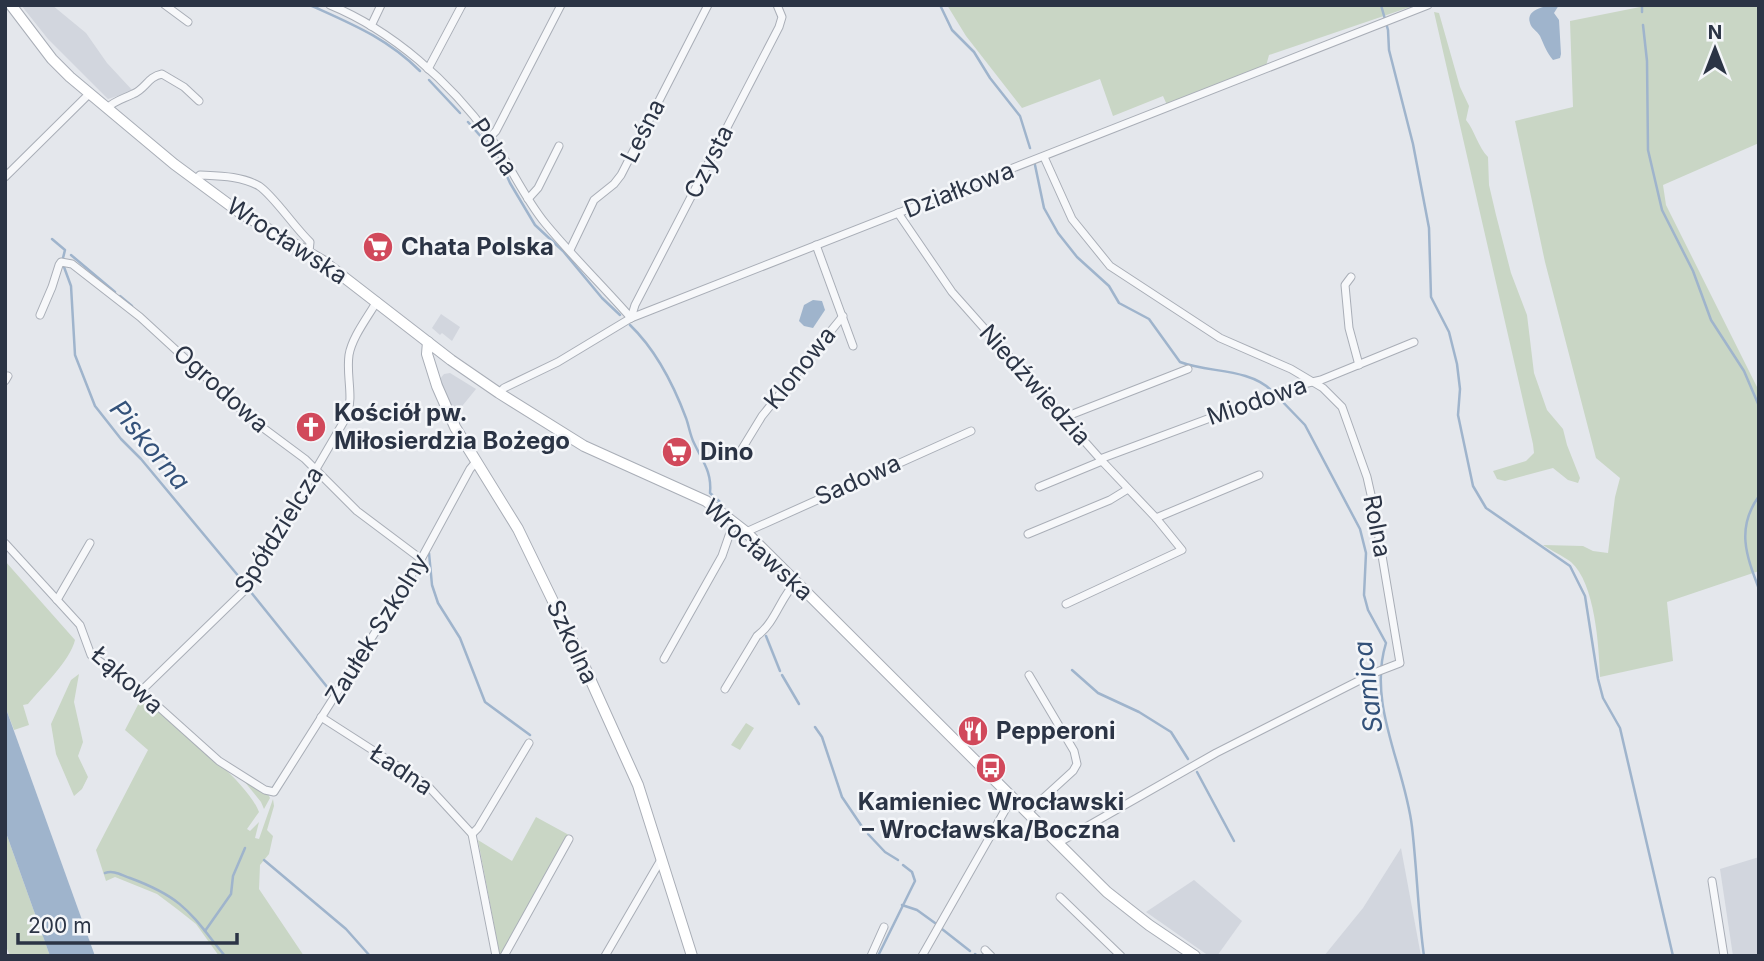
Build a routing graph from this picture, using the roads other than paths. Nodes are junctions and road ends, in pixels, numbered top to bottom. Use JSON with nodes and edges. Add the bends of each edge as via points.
{"nodes":[{"id":1,"x":10,"y":5,"type":"edge"},
{"id":2,"x":165,"y":5,"type":"edge"},
{"id":3,"x":330,"y":5,"type":"edge"},
{"id":4,"x":381,"y":5,"type":"edge"},
{"id":5,"x":462,"y":5,"type":"edge"},
{"id":6,"x":561,"y":5,"type":"edge"},
{"id":7,"x":708,"y":5,"type":"edge"},
{"id":8,"x":777,"y":5,"type":"edge"},
{"id":9,"x":1428,"y":5,"type":"edge"},
{"id":10,"x":188,"y":22,"type":"dead end"},
{"id":11,"x":371,"y":26,"type":"junction"},
{"id":12,"x":428,"y":69,"type":"junction"},
{"id":13,"x":90,"y":93,"type":"junction"},
{"id":14,"x":199,"y":101,"type":"dead end"},
{"id":15,"x":107,"y":108,"type":"junction"},
{"id":16,"x":490,"y":137,"type":"junction"},
{"id":17,"x":559,"y":146,"type":"dead end"},
{"id":18,"x":1044,"y":157,"type":"junction"},
{"id":19,"x":5,"y":177,"type":"edge"},
{"id":20,"x":195,"y":180,"type":"junction"},
{"id":21,"x":528,"y":199,"type":"junction"},
{"id":22,"x":898,"y":213,"type":"junction"},
{"id":23,"x":816,"y":245,"type":"junction"},
{"id":24,"x":570,"y":250,"type":"junction"},
{"id":25,"x":309,"y":252,"type":"junction"},
{"id":26,"x":1351,"y":277,"type":"dead end"},
{"id":27,"x":377,"y":301,"type":"junction"},
{"id":28,"x":40,"y":315,"type":"dead end"},
{"id":29,"x":843,"y":316,"type":"junction"},
{"id":30,"x":631,"y":318,"type":"junction"},
{"id":31,"x":428,"y":342,"type":"junction"},
{"id":32,"x":1414,"y":342,"type":"dead end"},
{"id":33,"x":853,"y":345,"type":"dead end"},
{"id":34,"x":452,"y":360,"type":"junction"},
{"id":35,"x":1359,"y":365,"type":"junction"},
{"id":36,"x":1188,"y":369,"type":"dead end"},
{"id":37,"x":433,"y":373,"type":"junction"},
{"id":38,"x":1311,"y":381,"type":"junction"},
{"id":39,"x":499,"y":393,"type":"junction"},
{"id":40,"x":1065,"y":418,"type":"junction"},
{"id":41,"x":971,"y":431,"type":"dead end"},
{"id":42,"x":737,"y":457,"type":"dead end"},
{"id":43,"x":1101,"y":460,"type":"junction"},
{"id":44,"x":475,"y":463,"type":"junction"},
{"id":45,"x":317,"y":470,"type":"junction"},
{"id":46,"x":1259,"y":475,"type":"dead end"},
{"id":47,"x":1039,"y":487,"type":"dead end"},
{"id":48,"x":1128,"y":489,"type":"junction"},
{"id":49,"x":1156,"y":518,"type":"junction"},
{"id":50,"x":741,"y":528,"type":"junction"},
{"id":51,"x":1028,"y":534,"type":"dead end"},
{"id":52,"x":5,"y":543,"type":"edge"},
{"id":53,"x":90,"y":543,"type":"dead end"},
{"id":54,"x":421,"y":559,"type":"junction"},
{"id":55,"x":796,"y":582,"type":"junction"},
{"id":56,"x":57,"y":600,"type":"junction"},
{"id":57,"x":1066,"y":604,"type":"dead end"},
{"id":58,"x":664,"y":659,"type":"dead end"},
{"id":59,"x":1029,"y":676,"type":"dead end"},
{"id":60,"x":726,"y":689,"type":"dead end"},
{"id":61,"x":141,"y":691,"type":"junction"},
{"id":62,"x":321,"y":718,"type":"junction"},
{"id":63,"x":529,"y":743,"type":"dead end"},
{"id":64,"x":274,"y":792,"type":"joint"},
{"id":65,"x":1012,"y":798,"type":"junction"},
{"id":66,"x":1027,"y":813,"type":"junction"},
{"id":67,"x":472,"y":834,"type":"junction"},
{"id":68,"x":569,"y":839,"type":"dead end"},
{"id":69,"x":1058,"y":843,"type":"junction"},
{"id":70,"x":662,"y":858,"type":"junction"},
{"id":71,"x":1712,"y":881,"type":"dead end"},
{"id":72,"x":1060,"y":897,"type":"dead end"},
{"id":73,"x":884,"y":927,"type":"dead end"},
{"id":74,"x":496,"y":956,"type":"edge"},
{"id":75,"x":504,"y":956,"type":"edge"},
{"id":76,"x":606,"y":956,"type":"edge"},
{"id":77,"x":692,"y":956,"type":"edge"},
{"id":78,"x":872,"y":956,"type":"edge"},
{"id":79,"x":922,"y":956,"type":"edge"},
{"id":80,"x":1121,"y":956,"type":"edge"},
{"id":81,"x":1195,"y":956,"type":"edge"},
{"id":82,"x":1724,"y":956,"type":"edge"}],
"edges":[{"from":1,"to":13,"type":"main road","name":"Wrocławska","via":[[52,59]]},
{"from":2,"to":10,"type":"street"},
{"from":3,"to":11,"type":"street","name":"Polna"},
{"from":4,"to":11,"type":"street"},
{"from":5,"to":12,"type":"street"},
{"from":6,"to":16,"type":"street"},
{"from":7,"to":24,"type":"street","name":"Leśna","via":[[621,175],[594,201]]},
{"from":8,"to":30,"type":"street","name":"Czysta","via":[[782,16],[779,27]]},
{"from":9,"to":18,"type":"street","name":"Działkowa"},
{"from":11,"to":12,"type":"street","name":"Polna"},
{"from":12,"to":16,"type":"street","name":"Polna"},
{"from":13,"to":15,"type":"main road","name":"Wrocławska"},
{"from":13,"to":19,"type":"street"},
{"from":14,"to":15,"type":"street","via":[[162,74]]},
{"from":15,"to":20,"type":"main road","name":"Wrocławska"},
{"from":16,"to":21,"type":"street","name":"Polna"},
{"from":17,"to":21,"type":"street"},
{"from":18,"to":22,"type":"street","name":"Działkowa"},
{"from":18,"to":38,"type":"street","name":"Rolna","via":[[1072,219],[1110,266],[1220,338]]},
{"from":20,"to":25,"type":"main road","name":"Wrocławska","via":[[239,212]]},
{"from":20,"to":25,"type":"street","via":[[200,175],[230,177],[261,188],[310,242]]},
{"from":21,"to":24,"type":"street","name":"Polna"},
{"from":22,"to":23,"type":"street","name":"Działkowa"},
{"from":22,"to":40,"type":"street","name":"Niedźwiedzia","via":[[952,292]]},
{"from":23,"to":29,"type":"street"},
{"from":23,"to":30,"type":"street","name":"Działkowa"},
{"from":24,"to":30,"type":"street","name":"Polna"},
{"from":25,"to":27,"type":"main road","name":"Wrocławska"},
{"from":26,"to":35,"type":"street","via":[[1345,285]]},
{"from":27,"to":31,"type":"main road","name":"Wrocławska"},
{"from":27,"to":45,"type":"street","name":"Spółdzielcza","via":[[351,346],[347,416]]},
{"from":28,"to":45,"type":"street","name":"Ogrodowa","via":[[59,265],[72,264]]},
{"from":29,"to":33,"type":"street"},
{"from":29,"to":42,"type":"street","name":"Klonowa","via":[[762,416]]},
{"from":30,"to":39,"type":"street","name":"Działkowa"},
{"from":31,"to":34,"type":"main road","name":"Wrocławska"},
{"from":31,"to":37,"type":"main road","name":"Szkolna"},
{"from":32,"to":35,"type":"street","name":"Miodowa"},
{"from":34,"to":37,"type":"main road"},
{"from":34,"to":39,"type":"main road","name":"Wrocławska"},
{"from":35,"to":38,"type":"street","name":"Miodowa"},
{"from":36,"to":40,"type":"street"},
{"from":37,"to":44,"type":"main road","name":"Szkolna"},
{"from":38,"to":43,"type":"street","name":"Miodowa"},
{"from":38,"to":69,"type":"street","name":"Rolna","via":[[1342,407],[1367,477],[1400,663],[1216,753]]},
{"from":39,"to":50,"type":"main road","name":"Wrocławska","via":[[584,446],[706,501]]},
{"from":40,"to":43,"type":"street","name":"Niedźwiedzia"},
{"from":41,"to":50,"type":"street","name":"Sadowa"},
{"from":43,"to":47,"type":"street","name":"Miodowa"},
{"from":43,"to":48,"type":"street","name":"Niedźwiedzia"},
{"from":44,"to":54,"type":"street","name":"Zaułek Szkolny"},
{"from":44,"to":70,"type":"main road","name":"Szkolna","via":[[518,529],[582,661],[638,785]]},
{"from":45,"to":54,"type":"street","name":"Ogrodowa","via":[[357,511]]},
{"from":45,"to":61,"type":"street","name":"Spółdzielcza","via":[[246,589]]},
{"from":46,"to":49,"type":"street"},
{"from":48,"to":49,"type":"street","name":"Niedźwiedzia"},
{"from":48,"to":51,"type":"street"},
{"from":49,"to":57,"type":"street","name":"Niedźwiedzia","via":[[1182,550]]},
{"from":50,"to":55,"type":"main road","name":"Wrocławska"},
{"from":50,"to":58,"type":"street","via":[[731,530],[722,556]]},
{"from":52,"to":56,"type":"street","name":"Łąkowa"},
{"from":53,"to":56,"type":"street"},
{"from":54,"to":62,"type":"street","name":"Zaułek Szkolny"},
{"from":55,"to":60,"type":"street"},
{"from":55,"to":65,"type":"main road","name":"Wrocławska"},
{"from":56,"to":61,"type":"street","name":"Łąkowa","via":[[80,625],[91,655]]},
{"from":59,"to":66,"type":"street","via":[[1074,751],[1077,764]]},
{"from":61,"to":64,"type":"street","name":"Łąkowa","via":[[219,761]]},
{"from":62,"to":64,"type":"street","name":"Zaułek Szkolny"},
{"from":62,"to":67,"type":"street","name":"Ładna","via":[[427,785]]},
{"from":63,"to":67,"type":"street"},
{"from":65,"to":66,"type":"main road","name":"Wrocławska"},
{"from":65,"to":79,"type":"street"},
{"from":66,"to":69,"type":"main road","name":"Wrocławska"},
{"from":67,"to":74,"type":"street"},
{"from":68,"to":75,"type":"street"},
{"from":69,"to":81,"type":"main road","name":"Wrocławska","via":[[1124,906]]},
{"from":70,"to":76,"type":"street"},
{"from":70,"to":77,"type":"main road","name":"Szkolna"},
{"from":71,"to":82,"type":"street"},
{"from":72,"to":80,"type":"street"},
{"from":73,"to":78,"type":"street"}]}
